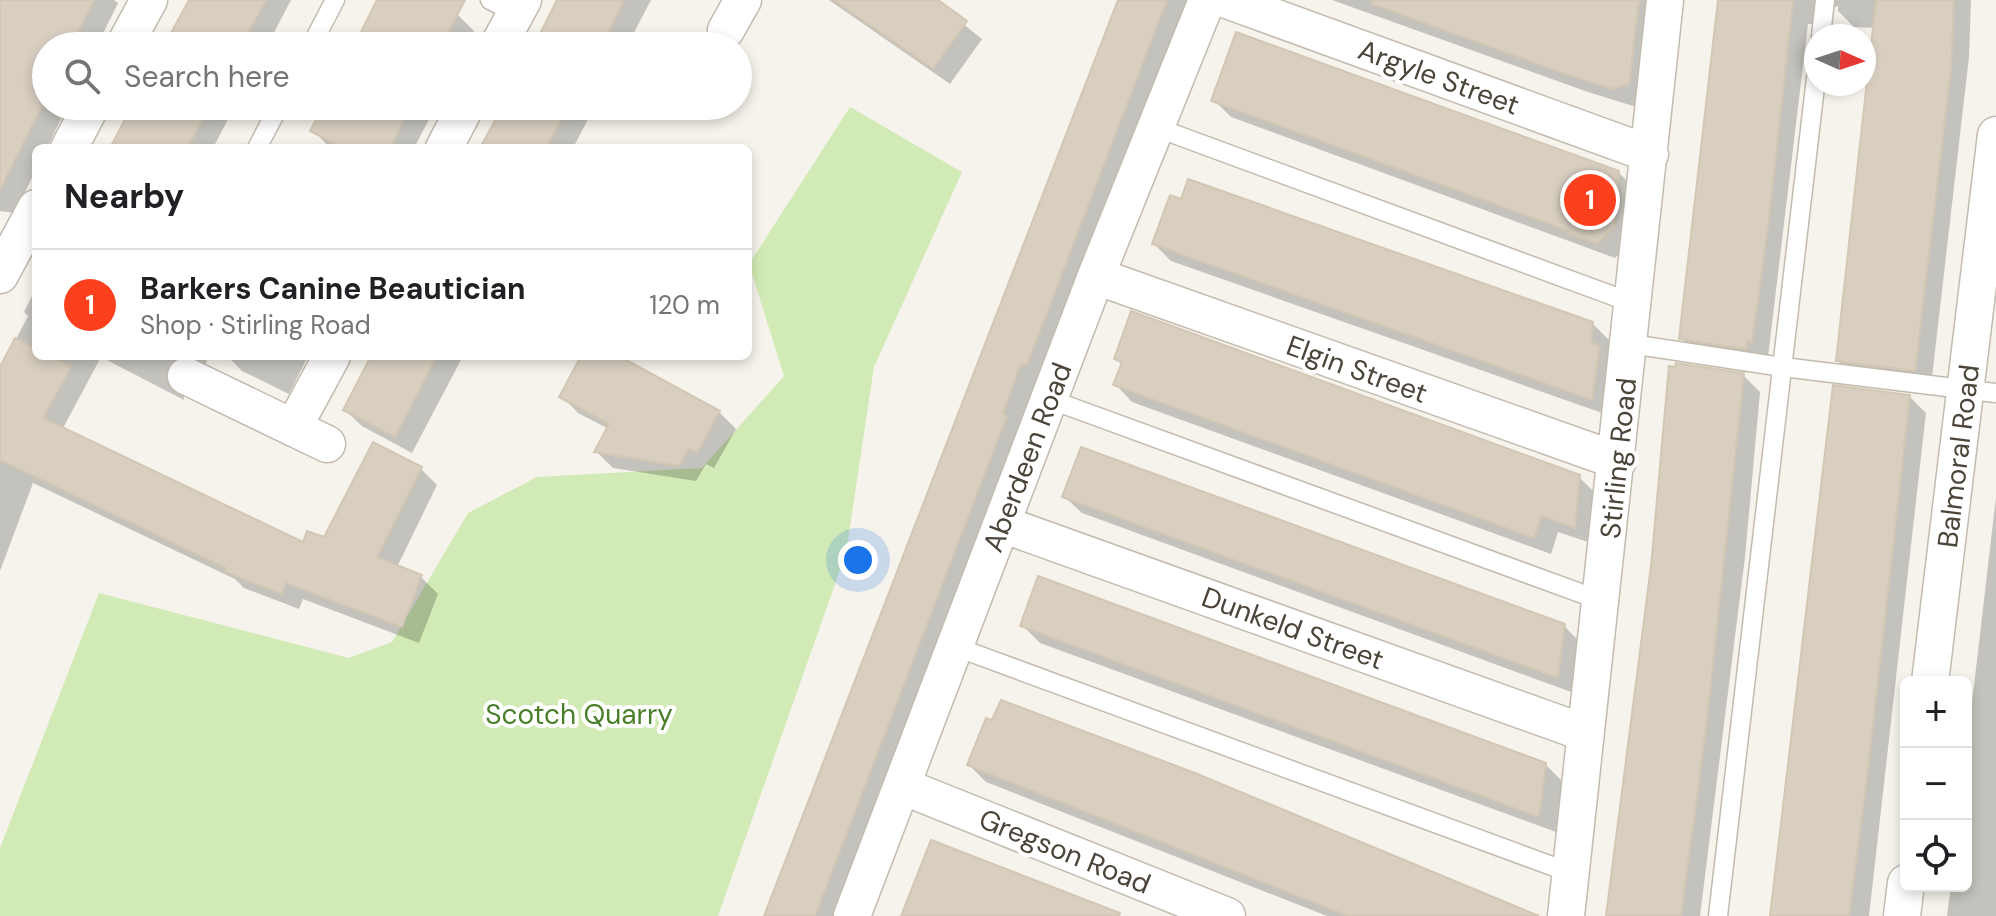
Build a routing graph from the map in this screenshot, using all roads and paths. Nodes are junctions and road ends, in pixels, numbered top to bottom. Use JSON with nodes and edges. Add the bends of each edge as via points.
{"nodes":[{"id":1,"x":149,"y":0,"type":"edge"},
{"id":2,"x":335,"y":0,"type":"edge"},
{"id":3,"x":1207,"y":0,"type":"edge"},
{"id":4,"x":1227,"y":0,"type":"edge"},
{"id":5,"x":1665,"y":0,"type":"edge"},
{"id":6,"x":1825,"y":0,"type":"edge"},
{"id":7,"x":510,"y":4,"type":"edge"},
{"id":8,"x":1822,"y":24,"type":"edge"},
{"id":9,"x":132,"y":32,"type":"edge"},
{"id":10,"x":318,"y":32,"type":"edge"},
{"id":11,"x":502,"y":32,"type":"edge"},
{"id":12,"x":1814,"y":96,"type":"edge"},
{"id":13,"x":84,"y":120,"type":"edge"},
{"id":14,"x":272,"y":120,"type":"edge"},
{"id":15,"x":459,"y":120,"type":"edge"},
{"id":16,"x":1155,"y":127,"type":"junction"},
{"id":17,"x":1996,"y":135,"type":"edge"},
{"id":18,"x":71,"y":144,"type":"edge"},
{"id":19,"x":259,"y":144,"type":"edge"},
{"id":20,"x":446,"y":144,"type":"edge"},
{"id":21,"x":1650,"y":154,"type":"junction"},
{"id":22,"x":19,"y":224,"type":"edge"},
{"id":23,"x":0,"y":275,"type":"edge"},
{"id":24,"x":1096,"y":276,"type":"junction"},
{"id":25,"x":1635,"y":304,"type":"junction"},
{"id":26,"x":1631,"y":344,"type":"junction"},
{"id":27,"x":330,"y":360,"type":"edge"},
{"id":28,"x":1783,"y":367,"type":"junction"},
{"id":29,"x":186,"y":376,"type":"dead end"},
{"id":30,"x":1981,"y":391,"type":"edge"},
{"id":31,"x":1049,"y":399,"type":"junction"},
{"id":32,"x":293,"y":428,"type":"junction"},
{"id":33,"x":327,"y":444,"type":"dead end"},
{"id":34,"x":1618,"y":461,"type":"junction"},
{"id":35,"x":1002,"y":524,"type":"junction"},
{"id":36,"x":1602,"y":601,"type":"junction"},
{"id":37,"x":956,"y":647,"type":"junction"},
{"id":38,"x":1931,"y":676,"type":"edge"},
{"id":39,"x":1585,"y":733,"type":"junction"},
{"id":40,"x":902,"y":786,"type":"junction"},
{"id":41,"x":1571,"y":873,"type":"junction"},
{"id":42,"x":1905,"y":892,"type":"edge"},
{"id":43,"x":852,"y":916,"type":"edge"},
{"id":44,"x":1227,"y":916,"type":"edge"},
{"id":45,"x":1566,"y":916,"type":"edge"},
{"id":46,"x":1718,"y":916,"type":"edge"},
{"id":47,"x":1902,"y":916,"type":"edge"}],
"edges":[{"from":1,"to":9,"type":"street"},
{"from":2,"to":10,"type":"lane"},
{"from":3,"to":16,"type":"street","name":"Aberdeen Road"},
{"from":4,"to":21,"type":"street","name":"Argyle Street"},
{"from":5,"to":21,"type":"street","name":"Stirling Road"},
{"from":6,"to":8,"type":"lane"},
{"from":7,"to":11,"type":"street"},
{"from":12,"to":28,"type":"lane"},
{"from":13,"to":18,"type":"street"},
{"from":14,"to":19,"type":"lane"},
{"from":15,"to":20,"type":"street"},
{"from":16,"to":24,"type":"street","name":"Aberdeen Road"},
{"from":16,"to":25,"type":"lane"},
{"from":17,"to":30,"type":"street","name":"Balmoral Road"},
{"from":21,"to":25,"type":"street","name":"Stirling Road"},
{"from":22,"to":23,"type":"street"},
{"from":24,"to":31,"type":"street","name":"Aberdeen Road"},
{"from":24,"to":34,"type":"street","name":"Elgin Street"},
{"from":25,"to":26,"type":"street","name":"Stirling Road"},
{"from":26,"to":28,"type":"lane"},
{"from":26,"to":34,"type":"street","name":"Stirling Road"},
{"from":27,"to":32,"type":"street"},
{"from":28,"to":30,"type":"lane"},
{"from":28,"to":46,"type":"lane"},
{"from":29,"to":32,"type":"street"},
{"from":30,"to":38,"type":"street","name":"Balmoral Road"},
{"from":31,"to":35,"type":"street","name":"Aberdeen Road"},
{"from":31,"to":36,"type":"lane"},
{"from":32,"to":33,"type":"street"},
{"from":34,"to":36,"type":"street","name":"Stirling Road"},
{"from":35,"to":37,"type":"street","name":"Aberdeen Road"},
{"from":35,"to":39,"type":"street","name":"Dunkeld Street"},
{"from":36,"to":39,"type":"street","name":"Stirling Road"},
{"from":37,"to":40,"type":"street","name":"Aberdeen Road"},
{"from":37,"to":41,"type":"lane"},
{"from":39,"to":41,"type":"street","name":"Stirling Road"},
{"from":40,"to":43,"type":"street","name":"Aberdeen Road"},
{"from":40,"to":44,"type":"street","name":"Gregson Road"},
{"from":41,"to":45,"type":"street","name":"Stirling Road"},
{"from":42,"to":47,"type":"street"}]}
